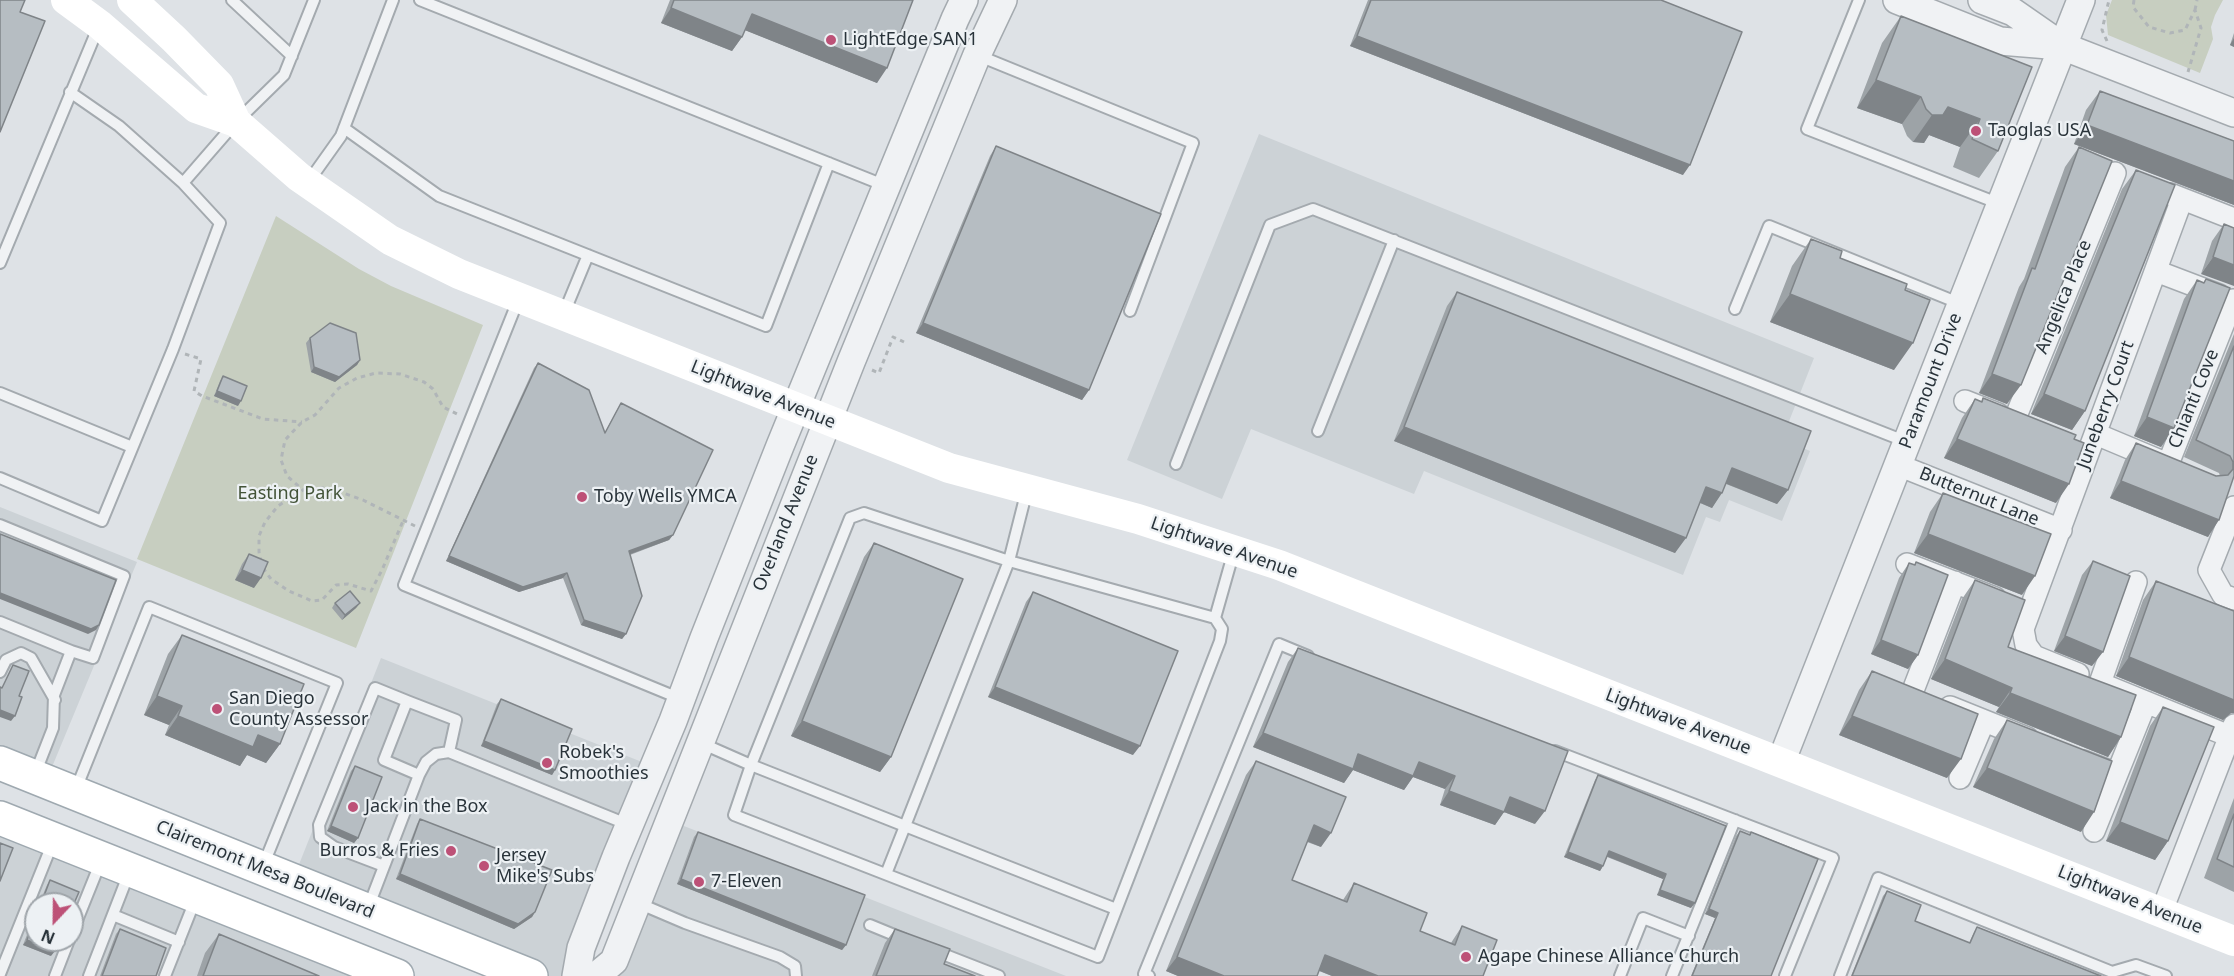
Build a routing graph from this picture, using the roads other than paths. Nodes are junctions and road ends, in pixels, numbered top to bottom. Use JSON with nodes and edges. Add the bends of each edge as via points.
{"nodes":[{"id":1,"x":66,"y":0,"type":"edge"},
{"id":2,"x":132,"y":0,"type":"edge"},
{"id":3,"x":232,"y":0,"type":"edge"},
{"id":4,"x":314,"y":0,"type":"edge"},
{"id":5,"x":393,"y":0,"type":"edge"},
{"id":6,"x":420,"y":0,"type":"edge"},
{"id":7,"x":964,"y":0,"type":"edge"},
{"id":8,"x":1003,"y":0,"type":"edge"},
{"id":9,"x":1859,"y":0,"type":"edge"},
{"id":10,"x":1897,"y":0,"type":"edge"},
{"id":11,"x":1982,"y":0,"type":"edge"},
{"id":12,"x":2080,"y":0,"type":"edge"},
{"id":13,"x":100,"y":25,"type":"junction"},
{"id":14,"x":2062,"y":46,"type":"junction"},
{"id":15,"x":977,"y":55,"type":"junction"},
{"id":16,"x":292,"y":56,"type":"junction"},
{"id":17,"x":70,"y":92,"type":"junction"},
{"id":18,"x":2234,"y":113,"type":"edge"},
{"id":19,"x":237,"y":122,"type":"junction"},
{"id":20,"x":344,"y":128,"type":"junction"},
{"id":21,"x":829,"y":163,"type":"junction"},
{"id":22,"x":2093,"y":165,"type":"edge"},
{"id":23,"x":2134,"y":180,"type":"junction"},
{"id":24,"x":183,"y":183,"type":"junction"},
{"id":25,"x":307,"y":183,"type":"junction"},
{"id":26,"x":886,"y":186,"type":"junction"},
{"id":27,"x":2182,"y":199,"type":"junction"},
{"id":28,"x":2000,"y":204,"type":"junction"},
{"id":29,"x":2234,"y":219,"type":"edge"},
{"id":30,"x":1394,"y":240,"type":"junction"},
{"id":31,"x":588,"y":255,"type":"junction"},
{"id":32,"x":0,"y":263,"type":"edge"},
{"id":33,"x":2156,"y":271,"type":"junction"},
{"id":34,"x":519,"y":298,"type":"junction"},
{"id":35,"x":2234,"y":300,"type":"edge"},
{"id":36,"x":1961,"y":304,"type":"junction"},
{"id":37,"x":1735,"y":309,"type":"dead end"},
{"id":38,"x":1130,"y":311,"type":"dead end"},
{"id":39,"x":563,"y":316,"type":"junction"},
{"id":40,"x":0,"y":393,"type":"edge"},
{"id":41,"x":1965,"y":401,"type":"dead end"},
{"id":42,"x":795,"y":408,"type":"junction"},
{"id":43,"x":827,"y":421,"type":"junction"},
{"id":44,"x":2014,"y":421,"type":"junction"},
{"id":45,"x":2036,"y":429,"type":"edge"},
{"id":46,"x":1318,"y":431,"type":"dead end"},
{"id":47,"x":2068,"y":442,"type":"edge"},
{"id":48,"x":2093,"y":442,"type":"junction"},
{"id":49,"x":132,"y":447,"type":"junction"},
{"id":50,"x":1902,"y":454,"type":"junction"},
{"id":51,"x":1176,"y":464,"type":"dead end"},
{"id":52,"x":2168,"y":464,"type":"junction"},
{"id":53,"x":2188,"y":472,"type":"edge"},
{"id":54,"x":0,"y":478,"type":"edge"},
{"id":55,"x":1027,"y":490,"type":"junction"},
{"id":56,"x":2234,"y":507,"type":"edge"},
{"id":57,"x":0,"y":525,"type":"edge"},
{"id":58,"x":2061,"y":530,"type":"junction"},
{"id":59,"x":1234,"y":550,"type":"junction"},
{"id":60,"x":1009,"y":561,"type":"junction"},
{"id":61,"x":1907,"y":564,"type":"edge"},
{"id":62,"x":1955,"y":582,"type":"junction"},
{"id":63,"x":2136,"y":582,"type":"dead end"},
{"id":64,"x":2234,"y":599,"type":"edge"},
{"id":65,"x":2029,"y":612,"type":"junction"},
{"id":66,"x":1215,"y":618,"type":"junction"},
{"id":67,"x":0,"y":622,"type":"edge"},
{"id":68,"x":71,"y":651,"type":"junction"},
{"id":69,"x":1323,"y":661,"type":"edge"},
{"id":70,"x":0,"y":672,"type":"edge"},
{"id":71,"x":2100,"y":683,"type":"junction"},
{"id":72,"x":54,"y":696,"type":"junction"},
{"id":73,"x":681,"y":699,"type":"junction"},
{"id":74,"x":407,"y":701,"type":"junction"},
{"id":75,"x":2146,"y":702,"type":"junction"},
{"id":76,"x":1984,"y":721,"type":"junction"},
{"id":77,"x":2233,"y":733,"type":"edge"},
{"id":78,"x":701,"y":743,"type":"junction"},
{"id":79,"x":1541,"y":745,"type":"edge"},
{"id":80,"x":449,"y":752,"type":"junction"},
{"id":81,"x":1781,"y":762,"type":"junction"},
{"id":82,"x":0,"y":763,"type":"edge"},
{"id":83,"x":752,"y":765,"type":"junction"},
{"id":84,"x":2117,"y":774,"type":"junction"},
{"id":85,"x":419,"y":775,"type":"junction"},
{"id":86,"x":34,"y":777,"type":"junction"},
{"id":87,"x":1960,"y":778,"type":"edge"},
{"id":88,"x":75,"y":793,"type":"junction"},
{"id":89,"x":0,"y":818,"type":"edge"},
{"id":90,"x":1735,"y":820,"type":"junction"},
{"id":91,"x":629,"y":825,"type":"junction"},
{"id":92,"x":905,"y":826,"type":"junction"},
{"id":93,"x":2094,"y":831,"type":"edge"},
{"id":94,"x":54,"y":839,"type":"junction"},
{"id":95,"x":116,"y":864,"type":"junction"},
{"id":96,"x":384,"y":866,"type":"junction"},
{"id":97,"x":262,"y":869,"type":"junction"},
{"id":98,"x":886,"y":874,"type":"junction"},
{"id":99,"x":197,"y":897,"type":"junction"},
{"id":100,"x":637,"y":902,"type":"junction"},
{"id":101,"x":1116,"y":909,"type":"junction"},
{"id":102,"x":367,"y":911,"type":"junction"},
{"id":103,"x":2162,"y":913,"type":"junction"},
{"id":104,"x":84,"y":914,"type":"edge"},
{"id":105,"x":113,"y":915,"type":"junction"},
{"id":106,"x":870,"y":925,"type":"dead end"},
{"id":107,"x":1689,"y":936,"type":"junction"},
{"id":108,"x":2234,"y":941,"type":"edge"},
{"id":109,"x":179,"y":942,"type":"junction"},
{"id":110,"x":64,"y":952,"type":"edge"},
{"id":111,"x":0,"y":974,"type":"edge"},
{"id":112,"x":55,"y":976,"type":"edge"},
{"id":113,"x":89,"y":976,"type":"edge"},
{"id":114,"x":165,"y":976,"type":"edge"},
{"id":115,"x":397,"y":976,"type":"edge"},
{"id":116,"x":531,"y":976,"type":"edge"},
{"id":117,"x":576,"y":976,"type":"edge"},
{"id":118,"x":596,"y":976,"type":"edge"},
{"id":119,"x":796,"y":976,"type":"edge"},
{"id":120,"x":999,"y":976,"type":"edge"},
{"id":121,"x":1149,"y":976,"type":"edge"},
{"id":122,"x":1620,"y":976,"type":"edge"},
{"id":123,"x":1672,"y":976,"type":"edge"},
{"id":124,"x":1785,"y":976,"type":"edge"},
{"id":125,"x":1840,"y":976,"type":"edge"},
{"id":126,"x":2166,"y":976,"type":"edge"}],
"edges":[{"from":1,"to":13,"type":"main road","name":"Lightwave Avenue"},
{"from":2,"to":19,"type":"main road","name":"Lightwave Avenue","via":[[219,85]]},
{"from":3,"to":16,"type":"lane"},
{"from":4,"to":16,"type":"lane"},
{"from":5,"to":20,"type":"lane"},
{"from":6,"to":21,"type":"lane"},
{"from":7,"to":26,"type":"street","name":"Overland Avenue"},
{"from":8,"to":15,"type":"street","name":"Overland Avenue"},
{"from":9,"to":28,"type":"lane","via":[[1807,129]]},
{"from":10,"to":14,"type":"street","via":[[2000,41]]},
{"from":11,"to":14,"type":"street","via":[[2013,12]]},
{"from":12,"to":14,"type":"street","name":"Paramount Drive"},
{"from":13,"to":17,"type":"lane"},
{"from":13,"to":19,"type":"main road","name":"Lightwave Avenue","via":[[196,108]]},
{"from":14,"to":18,"type":"street"},
{"from":14,"to":28,"type":"street","name":"Paramount Drive"},
{"from":15,"to":38,"type":"lane","via":[[1193,143]]},
{"from":15,"to":43,"type":"street","name":"Overland Avenue"},
{"from":16,"to":19,"type":"lane","via":[[284,75]]},
{"from":17,"to":24,"type":"lane","via":[[119,126]]},
{"from":17,"to":32,"type":"lane"},
{"from":19,"to":24,"type":"lane"},
{"from":19,"to":25,"type":"main road","name":"Lightwave Avenue"},
{"from":20,"to":25,"type":"lane"},
{"from":20,"to":31,"type":"lane","via":[[439,196]]},
{"from":21,"to":26,"type":"lane"},
{"from":21,"to":31,"type":"lane","via":[[766,326]]},
{"from":22,"to":23,"type":"street"},
{"from":23,"to":27,"type":"street"},
{"from":23,"to":44,"type":"street","name":"Angelica Place"},
{"from":24,"to":49,"type":"lane","via":[[220,223]]},
{"from":25,"to":34,"type":"main road","name":"Lightwave Avenue","via":[[390,240]]},
{"from":26,"to":42,"type":"street","name":"Overland Avenue"},
{"from":27,"to":29,"type":"street"},
{"from":27,"to":33,"type":"street","name":"Juneberry Court"},
{"from":28,"to":36,"type":"street","name":"Paramount Drive"},
{"from":30,"to":46,"type":"lane"},
{"from":30,"to":50,"type":"lane"},
{"from":30,"to":51,"type":"lane","via":[[1313,209],[1270,225]]},
{"from":31,"to":39,"type":"lane"},
{"from":33,"to":35,"type":"street"},
{"from":33,"to":48,"type":"street","name":"Juneberry Court"},
{"from":34,"to":39,"type":"main road","name":"Lightwave Avenue"},
{"from":34,"to":73,"type":"lane","via":[[404,585]]},
{"from":35,"to":52,"type":"street","name":"Chianti Cove"},
{"from":36,"to":37,"type":"lane","via":[[1769,226]]},
{"from":36,"to":50,"type":"street","name":"Paramount Drive"},
{"from":39,"to":42,"type":"main road","name":"Lightwave Avenue"},
{"from":40,"to":49,"type":"lane"},
{"from":41,"to":44,"type":"street"},
{"from":42,"to":43,"type":"main road","name":"Lightwave Avenue"},
{"from":42,"to":73,"type":"street","name":"Overland Avenue"},
{"from":43,"to":55,"type":"main road","name":"Lightwave Avenue","via":[[949,468]]},
{"from":43,"to":78,"type":"street","name":"Overland Avenue"},
{"from":44,"to":45,"type":"street"},
{"from":47,"to":48,"type":"street"},
{"from":48,"to":52,"type":"street"},
{"from":48,"to":58,"type":"street","name":"Juneberry Court"},
{"from":49,"to":54,"type":"lane","via":[[102,521]]},
{"from":50,"to":58,"type":"street","name":"Butternut Lane"},
{"from":50,"to":81,"type":"street","name":"Paramount Drive"},
{"from":52,"to":53,"type":"street"},
{"from":55,"to":59,"type":"main road","name":"Lightwave Avenue","via":[[1138,519]]},
{"from":55,"to":60,"type":"lane"},
{"from":56,"to":64,"type":"street","via":[[2208,570],[2223,595]]},
{"from":57,"to":68,"type":"lane","via":[[124,576],[93,658]]},
{"from":58,"to":65,"type":"street","name":"Juneberry Court"},
{"from":59,"to":66,"type":"lane"},
{"from":59,"to":81,"type":"main road","name":"Lightwave Avenue"},
{"from":60,"to":66,"type":"lane"},
{"from":60,"to":83,"type":"lane","via":[[864,513],[850,519]]},
{"from":60,"to":92,"type":"lane"},
{"from":61,"to":62,"type":"street"},
{"from":62,"to":65,"type":"street"},
{"from":62,"to":76,"type":"street","via":[[1903,689]]},
{"from":63,"to":71,"type":"street"},
{"from":65,"to":71,"type":"street","name":"Juneberry Court","via":[[2023,629],[2026,645],[2034,656]]},
{"from":66,"to":101,"type":"lane","via":[[1222,629],[1220,641]]},
{"from":67,"to":68,"type":"lane"},
{"from":68,"to":72,"type":"lane"},
{"from":69,"to":121,"type":"lane","via":[[1279,644],[1144,974]]},
{"from":70,"to":72,"type":"lane","via":[[6,660],[21,653],[31,658]]},
{"from":71,"to":75,"type":"street","name":"Juneberry Court"},
{"from":72,"to":86,"type":"lane","via":[[53,728]]},
{"from":73,"to":91,"type":"street","name":"Overland Avenue"},
{"from":74,"to":80,"type":"lane","via":[[456,720]]},
{"from":74,"to":85,"type":"lane","via":[[384,760]]},
{"from":74,"to":96,"type":"lane","via":[[375,688],[319,825],[320,837],[334,847]]},
{"from":75,"to":77,"type":"street","name":"Juneberry Court"},
{"from":75,"to":84,"type":"street"},
{"from":76,"to":84,"type":"street"},
{"from":76,"to":87,"type":"street"},
{"from":77,"to":103,"type":"street"},
{"from":78,"to":83,"type":"lane"},
{"from":78,"to":100,"type":"street","name":"Overland Avenue"},
{"from":79,"to":90,"type":"lane"},
{"from":80,"to":85,"type":"lane","via":[[436,754]]},
{"from":80,"to":91,"type":"lane"},
{"from":81,"to":103,"type":"main road","name":"Lightwave Avenue"},
{"from":82,"to":86,"type":"main road","name":"Clairemont Mesa Boulevard"},
{"from":83,"to":92,"type":"lane"},
{"from":83,"to":98,"type":"lane","via":[[734,815]]},
{"from":84,"to":93,"type":"street"},
{"from":85,"to":96,"type":"lane"},
{"from":86,"to":88,"type":"main road","name":"Clairemont Mesa Boulevard"},
{"from":88,"to":97,"type":"main road","name":"Clairemont Mesa Boulevard"},
{"from":88,"to":97,"type":"lane","via":[[149,607],[337,683]]},
{"from":89,"to":94,"type":"main road"},
{"from":90,"to":107,"type":"lane"},
{"from":90,"to":124,"type":"lane","via":[[1833,858]]},
{"from":91,"to":117,"type":"street","name":"Overland Avenue","via":[[580,948]]},
{"from":92,"to":98,"type":"lane"},
{"from":92,"to":101,"type":"lane"},
{"from":94,"to":95,"type":"main road"},
{"from":94,"to":111,"type":"lane"},
{"from":95,"to":99,"type":"main road"},
{"from":95,"to":104,"type":"lane"},
{"from":95,"to":105,"type":"lane"},
{"from":96,"to":102,"type":"lane"},
{"from":97,"to":102,"type":"main road","name":"Clairemont Mesa Boulevard"},
{"from":98,"to":101,"type":"lane","via":[[1098,957]]},
{"from":99,"to":109,"type":"lane"},
{"from":99,"to":115,"type":"main road","via":[[344,961]]},
{"from":100,"to":118,"type":"street","name":"Overland Avenue","via":[[614,961]]},
{"from":100,"to":119,"type":"lane","via":[[780,957],[795,966]]},
{"from":102,"to":116,"type":"main road","name":"Clairemont Mesa Boulevard"},
{"from":103,"to":108,"type":"main road","name":"Lightwave Avenue"},
{"from":105,"to":109,"type":"lane"},
{"from":105,"to":113,"type":"lane"},
{"from":106,"to":120,"type":"lane"},
{"from":107,"to":122,"type":"lane","via":[[1642,918]]},
{"from":107,"to":123,"type":"lane"},
{"from":109,"to":114,"type":"lane"},
{"from":110,"to":112,"type":"lane"},
{"from":125,"to":126,"type":"lane","via":[[1878,878],[2112,972],[2136,965]]}]}
